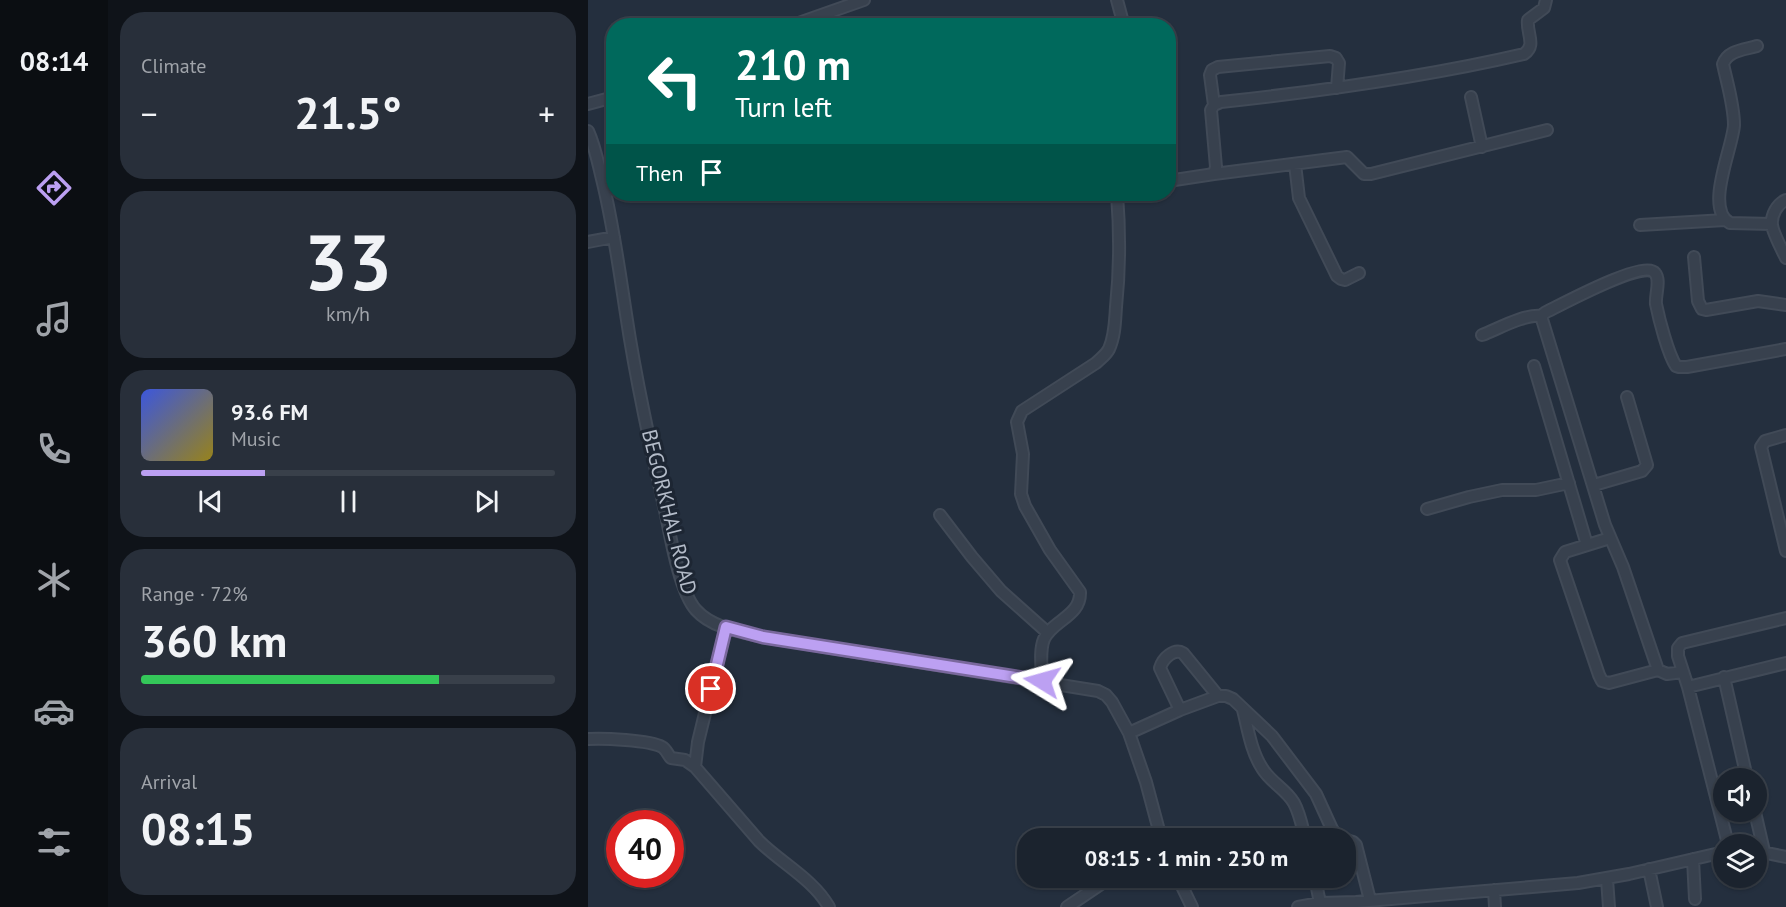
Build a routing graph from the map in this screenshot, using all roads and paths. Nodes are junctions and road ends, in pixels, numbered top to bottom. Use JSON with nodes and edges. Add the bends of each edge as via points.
{"nodes":[{"id":1,"x":864,"y":0,"type":"edge"},
{"id":2,"x":1117,"y":0,"type":"edge"},
{"id":3,"x":1545,"y":0,"type":"edge"},
{"id":4,"x":813,"y":18,"type":"edge"},
{"id":5,"x":1122,"y":18,"type":"edge"},
{"id":6,"x":1757,"y":46,"type":"dead end"},
{"id":7,"x":1336,"y":88,"type":"junction"},
{"id":8,"x":1471,"y":97,"type":"dead end"},
{"id":9,"x":606,"y":99,"type":"edge"},
{"id":10,"x":588,"y":104,"type":"edge"},
{"id":11,"x":1214,"y":105,"type":"junction"},
{"id":12,"x":1547,"y":130,"type":"dead end"},
{"id":13,"x":588,"y":131,"type":"edge"},
{"id":14,"x":1482,"y":147,"type":"junction"},
{"id":15,"x":1295,"y":164,"type":"junction"},
{"id":16,"x":1214,"y":174,"type":"junction"},
{"id":17,"x":1176,"y":180,"type":"edge"},
{"id":18,"x":606,"y":199,"type":"edge"},
{"id":19,"x":1786,"y":200,"type":"edge"},
{"id":20,"x":606,"y":201,"type":"edge"},
{"id":21,"x":1117,"y":201,"type":"edge"},
{"id":22,"x":1725,"y":220,"type":"junction"},
{"id":23,"x":1772,"y":224,"type":"junction"},
{"id":24,"x":1640,"y":225,"type":"dead end"},
{"id":25,"x":614,"y":237,"type":"junction"},
{"id":26,"x":588,"y":242,"type":"edge"},
{"id":27,"x":1694,"y":257,"type":"dead end"},
{"id":28,"x":1786,"y":258,"type":"edge"},
{"id":29,"x":1359,"y":273,"type":"dead end"},
{"id":30,"x":1786,"y":305,"type":"edge"},
{"id":31,"x":1541,"y":316,"type":"junction"},
{"id":32,"x":1482,"y":336,"type":"dead end"},
{"id":33,"x":1786,"y":349,"type":"edge"},
{"id":34,"x":1534,"y":366,"type":"dead end"},
{"id":35,"x":1627,"y":396,"type":"dead end"},
{"id":36,"x":1786,"y":435,"type":"edge"},
{"id":37,"x":1569,"y":483,"type":"junction"},
{"id":38,"x":1594,"y":485,"type":"junction"},
{"id":39,"x":1427,"y":509,"type":"dead end"},
{"id":40,"x":940,"y":515,"type":"dead end"},
{"id":41,"x":1610,"y":538,"type":"junction"},
{"id":42,"x":1587,"y":545,"type":"junction"},
{"id":43,"x":1786,"y":551,"type":"edge"},
{"id":44,"x":1786,"y":618,"type":"edge"},
{"id":45,"x":726,"y":627,"type":"junction"},
{"id":46,"x":1048,"y":633,"type":"junction"},
{"id":47,"x":1786,"y":663,"type":"edge"},
{"id":48,"x":1658,"y":670,"type":"junction"},
{"id":49,"x":1683,"y":672,"type":"junction"},
{"id":50,"x":1724,"y":677,"type":"junction"},
{"id":51,"x":1042,"y":681,"type":"junction"},
{"id":52,"x":1688,"y":687,"type":"junction"},
{"id":53,"x":1218,"y":696,"type":"junction"},
{"id":54,"x":1242,"y":707,"type":"junction"},
{"id":55,"x":1180,"y":710,"type":"junction"},
{"id":56,"x":1129,"y":733,"type":"junction"},
{"id":57,"x":588,"y":739,"type":"edge"},
{"id":58,"x":695,"y":767,"type":"junction"},
{"id":59,"x":1745,"y":768,"type":"edge"},
{"id":60,"x":1158,"y":828,"type":"edge"},
{"id":61,"x":1303,"y":828,"type":"edge"},
{"id":62,"x":1332,"y":828,"type":"edge"},
{"id":63,"x":1725,"y":834,"type":"edge"},
{"id":64,"x":1356,"y":845,"type":"edge"},
{"id":65,"x":1767,"y":853,"type":"edge"},
{"id":66,"x":1713,"y":854,"type":"edge"},
{"id":67,"x":1786,"y":857,"type":"edge"},
{"id":68,"x":1693,"y":859,"type":"junction"},
{"id":69,"x":1649,"y":869,"type":"junction"},
{"id":70,"x":1607,"y":879,"type":"junction"},
{"id":71,"x":1095,"y":888,"type":"edge"},
{"id":72,"x":1183,"y":888,"type":"edge"},
{"id":73,"x":1317,"y":888,"type":"edge"},
{"id":74,"x":1494,"y":890,"type":"junction"},
{"id":75,"x":1695,"y":899,"type":"dead end"},
{"id":76,"x":1370,"y":900,"type":"junction"},
{"id":77,"x":1320,"y":903,"type":"junction"},
{"id":78,"x":830,"y":907,"type":"edge"},
{"id":79,"x":1067,"y":907,"type":"edge"},
{"id":80,"x":1192,"y":907,"type":"edge"},
{"id":81,"x":1298,"y":907,"type":"edge"},
{"id":82,"x":1495,"y":907,"type":"edge"},
{"id":83,"x":1609,"y":907,"type":"edge"},
{"id":84,"x":1657,"y":907,"type":"edge"}],
"edges":[{"from":1,"to":4,"type":"street"},
{"from":2,"to":5,"type":"street"},
{"from":3,"to":7,"type":"street","via":[[1544,8],[1528,20],[1532,44],[1524,54]]},
{"from":6,"to":22,"type":"street","via":[[1732,53],[1723,64],[1734,122],[1722,179],[1720,208]]},
{"from":7,"to":11,"type":"street"},
{"from":7,"to":11,"type":"street","via":[[1339,63],[1330,56],[1218,67],[1210,75]]},
{"from":8,"to":14,"type":"street"},
{"from":9,"to":10,"type":"street"},
{"from":11,"to":16,"type":"street"},
{"from":12,"to":14,"type":"street"},
{"from":13,"to":18,"type":"street","name":"BEGORKHAL ROAD"},
{"from":14,"to":15,"type":"street","via":[[1364,174],[1347,157]]},
{"from":15,"to":16,"type":"street"},
{"from":15,"to":29,"type":"street","via":[[1299,198],[1337,276],[1346,280]]},
{"from":16,"to":17,"type":"street"},
{"from":19,"to":23,"type":"street","via":[[1776,208]]},
{"from":20,"to":25,"type":"street","name":"BEGORKHAL ROAD"},
{"from":21,"to":46,"type":"street","via":[[1120,272],[1110,347],[1096,363],[1022,411],[1017,422],[1025,506],[1080,592],[1076,609]]},
{"from":22,"to":23,"type":"street"},
{"from":22,"to":24,"type":"street"},
{"from":23,"to":28,"type":"street"},
{"from":25,"to":26,"type":"street"},
{"from":25,"to":45,"type":"street","name":"BEGORKHAL ROAD","via":[[651,451],[683,585],[698,612]]},
{"from":27,"to":30,"type":"street","via":[[1702,309],[1758,300]]},
{"from":31,"to":32,"type":"street","via":[[1522,319]]},
{"from":31,"to":33,"type":"street","via":[[1620,277],[1651,269],[1658,278],[1656,306],[1676,366]]},
{"from":31,"to":38,"type":"street"},
{"from":34,"to":37,"type":"street"},
{"from":35,"to":38,"type":"street","via":[[1647,465],[1642,471]]},
{"from":36,"to":43,"type":"street","via":[[1765,441],[1761,447]]},
{"from":37,"to":39,"type":"street","via":[[1536,490],[1502,490]]},
{"from":37,"to":42,"type":"street"},
{"from":38,"to":41,"type":"street"},
{"from":40,"to":46,"type":"street","via":[[1001,591]]},
{"from":41,"to":42,"type":"street"},
{"from":41,"to":48,"type":"street"},
{"from":42,"to":48,"type":"street","via":[[1565,552],[1560,560],[1602,681],[1609,683]]},
{"from":44,"to":49,"type":"street","via":[[1682,644],[1678,656]]},
{"from":45,"to":51,"type":"street","name":"BEGORKHAL ROAD"},
{"from":45,"to":58,"type":"street"},
{"from":46,"to":51,"type":"street","via":[[1042,646]]},
{"from":47,"to":50,"type":"street"},
{"from":48,"to":49,"type":"street","via":[[1662,674]]},
{"from":49,"to":52,"type":"street"},
{"from":50,"to":52,"type":"street"},
{"from":50,"to":59,"type":"street"},
{"from":51,"to":56,"type":"street","name":"BEGORKHAL ROAD","via":[[1106,695]]},
{"from":52,"to":63,"type":"street"},
{"from":53,"to":54,"type":"street","via":[[1233,699]]},
{"from":53,"to":55,"type":"street"},
{"from":53,"to":55,"type":"street","via":[[1183,653],[1174,651],[1160,668]]},
{"from":54,"to":61,"type":"street","via":[[1261,767],[1293,801]]},
{"from":54,"to":62,"type":"street","via":[[1272,736],[1316,794]]},
{"from":55,"to":56,"type":"street"},
{"from":56,"to":60,"type":"street","name":"BEGORKHAL ROAD"},
{"from":57,"to":58,"type":"street","via":[[657,745],[671,758],[685,760]]},
{"from":58,"to":78,"type":"street","via":[[759,841],[801,875]]},
{"from":64,"to":76,"type":"street"},
{"from":65,"to":67,"type":"street"},
{"from":66,"to":68,"type":"street"},
{"from":68,"to":69,"type":"street"},
{"from":68,"to":75,"type":"street"},
{"from":69,"to":70,"type":"street"},
{"from":69,"to":84,"type":"street"},
{"from":70,"to":74,"type":"street"},
{"from":70,"to":83,"type":"street"},
{"from":71,"to":79,"type":"street"},
{"from":72,"to":80,"type":"street"},
{"from":73,"to":77,"type":"street"},
{"from":74,"to":76,"type":"street"},
{"from":74,"to":82,"type":"street"},
{"from":76,"to":77,"type":"street"},
{"from":77,"to":81,"type":"street"}]}
